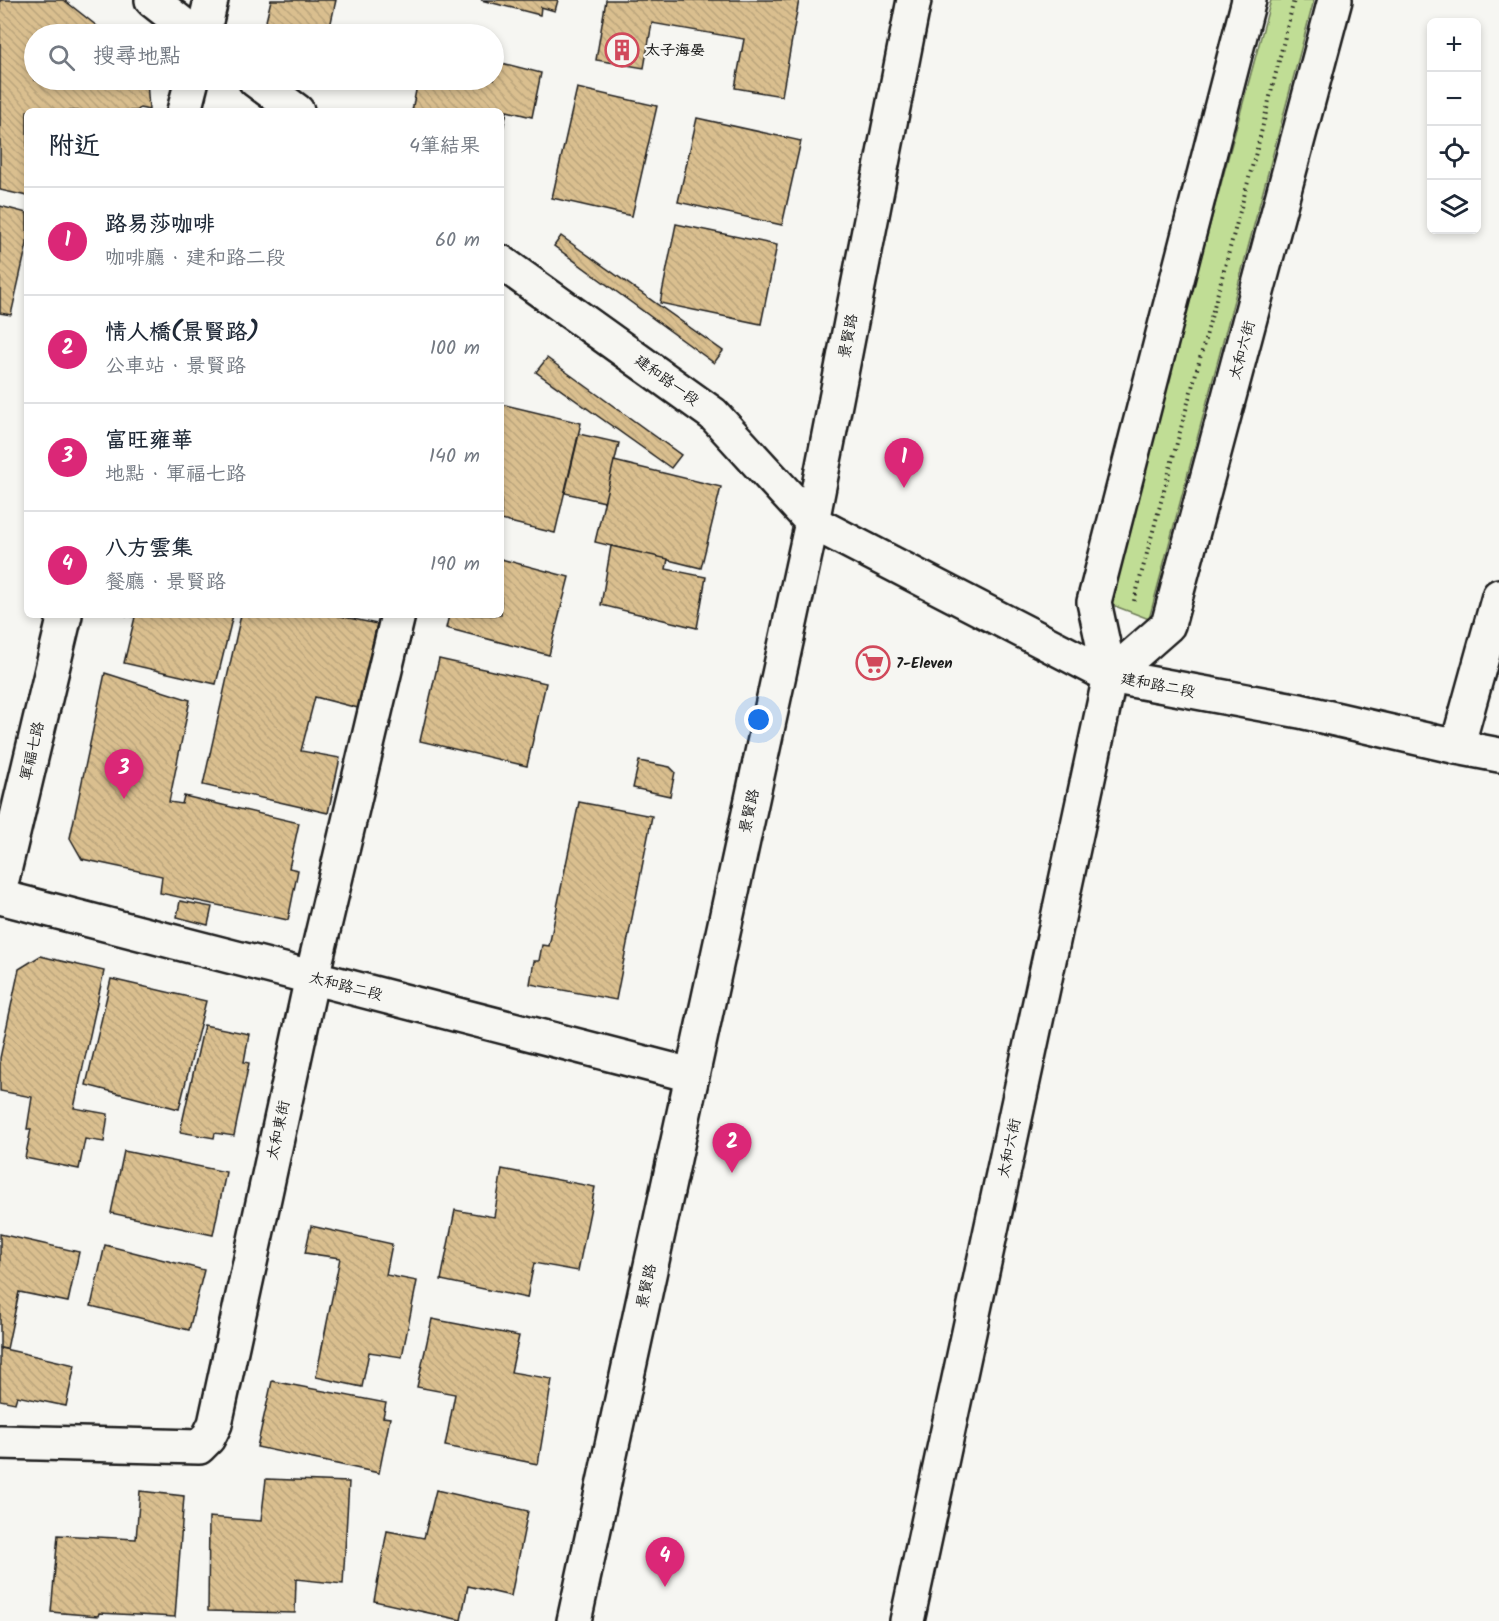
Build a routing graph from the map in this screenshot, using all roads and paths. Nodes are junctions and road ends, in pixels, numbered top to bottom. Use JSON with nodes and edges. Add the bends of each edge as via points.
{"nodes":[{"id":1,"x":152,"y":0,"type":"edge"},
{"id":2,"x":211,"y":0,"type":"edge"},
{"id":3,"x":914,"y":0,"type":"edge"},
{"id":4,"x":1249,"y":0,"type":"edge"},
{"id":5,"x":1294,"y":0,"type":"edge"},
{"id":6,"x":1335,"y":0,"type":"edge"},
{"id":7,"x":182,"y":24,"type":"edge"},
{"id":8,"x":205,"y":24,"type":"edge"},
{"id":9,"x":189,"y":90,"type":"edge"},
{"id":10,"x":269,"y":90,"type":"edge"},
{"id":11,"x":185,"y":108,"type":"edge"},
{"id":12,"x":293,"y":108,"type":"edge"},
{"id":13,"x":504,"y":264,"type":"edge"},
{"id":14,"x":812,"y":522,"type":"junction"},
{"id":15,"x":1499,"y":596,"type":"edge"},
{"id":16,"x":1126,"y":598,"type":"dead end"},
{"id":17,"x":1134,"y":601,"type":"junction"},
{"id":18,"x":1143,"y":604,"type":"dead end"},
{"id":19,"x":64,"y":618,"type":"edge"},
{"id":20,"x":397,"y":618,"type":"edge"},
{"id":21,"x":1110,"y":676,"type":"junction"},
{"id":22,"x":1457,"y":747,"type":"junction"},
{"id":23,"x":1499,"y":755,"type":"edge"},
{"id":24,"x":0,"y":888,"type":"edge"},
{"id":25,"x":0,"y":897,"type":"edge"},
{"id":26,"x":312,"y":977,"type":"junction"},
{"id":27,"x":691,"y":1075,"type":"junction"},
{"id":28,"x":0,"y":1442,"type":"edge"},
{"id":29,"x":574,"y":1621,"type":"edge"},
{"id":30,"x":907,"y":1621,"type":"edge"}],
"edges":[{"from":1,"to":7,"type":"street"},
{"from":2,"to":8,"type":"street"},
{"from":3,"to":14,"type":"street","name":"景賢路"},
{"from":4,"to":21,"type":"street","name":"太和六街","via":[[1094,602]]},
{"from":5,"to":17,"type":"path"},
{"from":6,"to":21,"type":"street","name":"太和六街","via":[[1168,625]]},
{"from":9,"to":11,"type":"street"},
{"from":10,"to":12,"type":"street"},
{"from":13,"to":14,"type":"street","name":"建和路一段","via":[[713,414]]},
{"from":14,"to":21,"type":"street","name":"建和路二段"},
{"from":14,"to":27,"type":"street","name":"景賢路"},
{"from":15,"to":22,"type":"street"},
{"from":16,"to":17,"type":"path"},
{"from":17,"to":18,"type":"path"},
{"from":19,"to":24,"type":"street","name":"軍福七路"},
{"from":20,"to":26,"type":"street","name":"太和東街"},
{"from":21,"to":22,"type":"street","name":"建和路二段","via":[[1300,711]]},
{"from":21,"to":30,"type":"street","name":"太和六街"},
{"from":22,"to":23,"type":"street","name":"建和路二段"},
{"from":25,"to":26,"type":"street","name":"太和路二段"},
{"from":26,"to":27,"type":"street","name":"太和路二段"},
{"from":26,"to":28,"type":"street","name":"太和東街","via":[[215,1424],[208,1438],[199,1447]]},
{"from":27,"to":29,"type":"street","name":"景賢路"}]}
